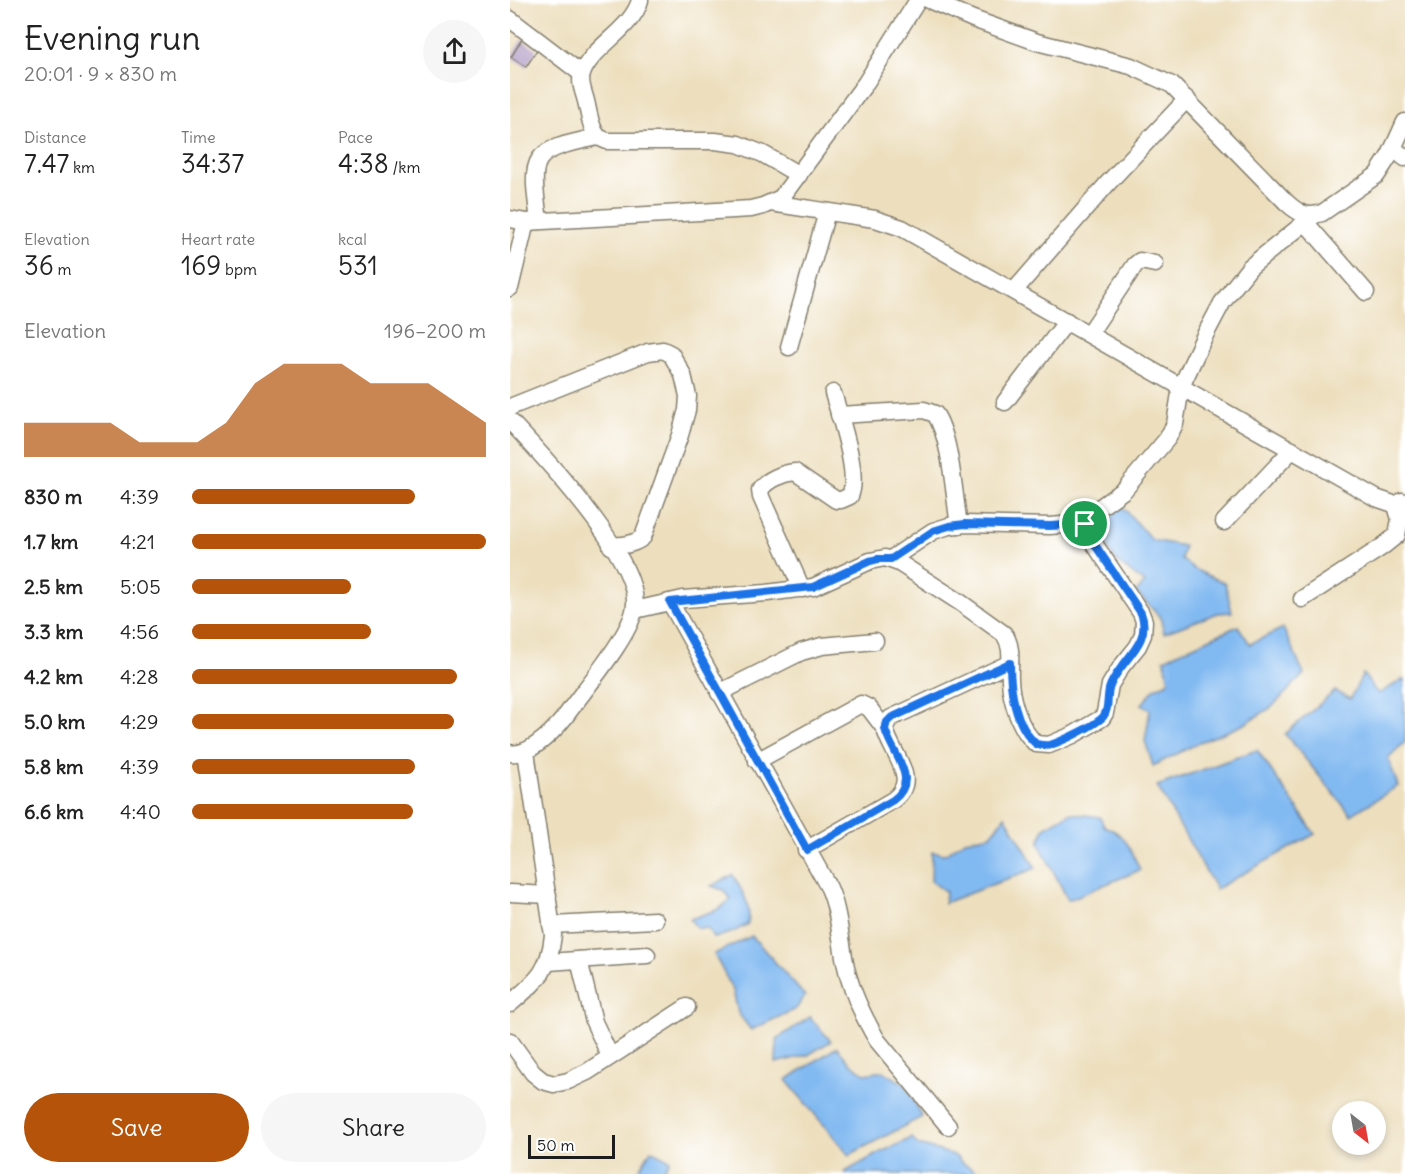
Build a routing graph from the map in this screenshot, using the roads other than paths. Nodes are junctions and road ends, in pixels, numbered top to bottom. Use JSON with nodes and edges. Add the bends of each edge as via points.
{"nodes":[{"id":1,"x":640,"y":0,"type":"edge"},
{"id":2,"x":918,"y":0,"type":"edge"},
{"id":3,"x":930,"y":0,"type":"edge"},
{"id":4,"x":510,"y":19,"type":"edge"},
{"id":5,"x":582,"y":74,"type":"junction"},
{"id":6,"x":1187,"y":99,"type":"junction"},
{"id":7,"x":1405,"y":122,"type":"edge"},
{"id":8,"x":598,"y":137,"type":"junction"},
{"id":9,"x":1399,"y":153,"type":"edge"},
{"id":10,"x":799,"y":175,"type":"junction"},
{"id":11,"x":771,"y":203,"type":"junction"},
{"id":12,"x":827,"y":212,"type":"junction"},
{"id":13,"x":1309,"y":219,"type":"junction"},
{"id":14,"x":525,"y":221,"type":"edge"},
{"id":15,"x":1155,"y":264,"type":"dead end"},
{"id":16,"x":510,"y":288,"type":"edge"},
{"id":17,"x":1014,"y":291,"type":"junction"},
{"id":18,"x":1366,"y":292,"type":"dead end"},
{"id":19,"x":1067,"y":321,"type":"junction"},
{"id":20,"x":1089,"y":334,"type":"junction"},
{"id":21,"x":789,"y":347,"type":"dead end"},
{"id":22,"x":1181,"y":387,"type":"junction"},
{"id":23,"x":833,"y":393,"type":"dead end"},
{"id":24,"x":1005,"y":402,"type":"dead end"},
{"id":25,"x":510,"y":407,"type":"edge"},
{"id":26,"x":839,"y":415,"type":"junction"},
{"id":27,"x":510,"y":421,"type":"edge"},
{"id":28,"x":1292,"y":450,"type":"junction"},
{"id":29,"x":1402,"y":504,"type":"edge"},
{"id":30,"x":1224,"y":522,"type":"dead end"},
{"id":31,"x":1085,"y":524,"type":"junction"},
{"id":32,"x":959,"y":525,"type":"junction"},
{"id":33,"x":611,"y":546,"type":"junction"},
{"id":34,"x":891,"y":559,"type":"junction"},
{"id":35,"x":802,"y":589,"type":"junction"},
{"id":36,"x":1302,"y":599,"type":"dead end"},
{"id":37,"x":670,"y":602,"type":"junction"},
{"id":38,"x":635,"y":610,"type":"junction"},
{"id":39,"x":875,"y":641,"type":"dead end"},
{"id":40,"x":1010,"y":663,"type":"junction"},
{"id":41,"x":719,"y":693,"type":"junction"},
{"id":42,"x":885,"y":729,"type":"junction"},
{"id":43,"x":518,"y":753,"type":"edge"},
{"id":44,"x":757,"y":761,"type":"junction"},
{"id":45,"x":807,"y":850,"type":"junction"},
{"id":46,"x":510,"y":892,"type":"edge"},
{"id":47,"x":548,"y":895,"type":"junction"},
{"id":48,"x":654,"y":920,"type":"dead end"},
{"id":49,"x":551,"y":925,"type":"junction"},
{"id":50,"x":647,"y":955,"type":"dead end"},
{"id":51,"x":579,"y":960,"type":"junction"},
{"id":52,"x":549,"y":962,"type":"junction"},
{"id":53,"x":510,"y":1004,"type":"edge"},
{"id":54,"x":687,"y":1006,"type":"dead end"},
{"id":55,"x":510,"y":1041,"type":"edge"},
{"id":56,"x":610,"y":1056,"type":"junction"},
{"id":57,"x":948,"y":1126,"type":"dead end"}],
"edges":[{"from":1,"to":5,"type":"street","via":[[633,16],[590,60]]},
{"from":2,"to":10,"type":"street","via":[[865,84]]},
{"from":3,"to":6,"type":"street","via":[[1037,42],[1131,66],[1172,85]]},
{"from":4,"to":5,"type":"street"},
{"from":5,"to":8,"type":"street","via":[[591,125]]},
{"from":6,"to":13,"type":"street","via":[[1296,212]]},
{"from":6,"to":17,"type":"street"},
{"from":7,"to":9,"type":"street"},
{"from":8,"to":10,"type":"street","via":[[607,141],[738,144]]},
{"from":8,"to":14,"type":"street","via":[[564,144],[540,156]]},
{"from":9,"to":13,"type":"street","via":[[1372,179]]},
{"from":10,"to":11,"type":"street","via":[[781,198]]},
{"from":11,"to":12,"type":"street"},
{"from":11,"to":14,"type":"street","via":[[751,209]]},
{"from":12,"to":17,"type":"street","via":[[875,219],[902,228]]},
{"from":12,"to":21,"type":"street"},
{"from":13,"to":18,"type":"street"},
{"from":13,"to":22,"type":"street","via":[[1250,267],[1234,287],[1222,303]]},
{"from":14,"to":16,"type":"street"},
{"from":15,"to":20,"type":"street","via":[[1140,261],[1135,265]]},
{"from":17,"to":19,"type":"street"},
{"from":19,"to":20,"type":"street"},
{"from":19,"to":24,"type":"street"},
{"from":20,"to":22,"type":"street"},
{"from":22,"to":28,"type":"street"},
{"from":22,"to":31,"type":"street","via":[[1175,424],[1167,438],[1131,484],[1088,514]]},
{"from":23,"to":26,"type":"street"},
{"from":25,"to":33,"type":"street","via":[[648,352],[663,350],[671,354],[683,375],[688,396],[680,435],[643,537],[630,544]]},
{"from":26,"to":32,"type":"street","via":[[924,410],[935,414],[948,457]]},
{"from":26,"to":35,"type":"street","via":[[852,475],[850,496],[836,500],[795,472],[766,483],[760,490]]},
{"from":27,"to":33,"type":"street","via":[[601,527]]},
{"from":28,"to":29,"type":"street","via":[[1376,498]]},
{"from":28,"to":30,"type":"street"},
{"from":29,"to":36,"type":"street","via":[[1397,535]]},
{"from":31,"to":32,"type":"street"},
{"from":31,"to":40,"type":"street","via":[[1144,621],[1141,641],[1110,685],[1106,713],[1073,735],[1049,745],[1036,744],[1016,710]]},
{"from":32,"to":34,"type":"street","via":[[933,531]]},
{"from":33,"to":38,"type":"street","via":[[634,592]]},
{"from":34,"to":35,"type":"street","via":[[870,561],[825,583]]},
{"from":34,"to":40,"type":"street","via":[[998,629],[1010,645]]},
{"from":35,"to":37,"type":"street"},
{"from":37,"to":38,"type":"street"},
{"from":37,"to":41,"type":"street"},
{"from":38,"to":43,"type":"street","via":[[619,642],[566,716],[538,744]]},
{"from":39,"to":41,"type":"street","via":[[801,652]]},
{"from":40,"to":42,"type":"street","via":[[895,715]]},
{"from":41,"to":44,"type":"street"},
{"from":42,"to":44,"type":"street","via":[[869,708],[861,704]]},
{"from":42,"to":45,"type":"street","via":[[906,777],[903,791]]},
{"from":43,"to":47,"type":"street"},
{"from":44,"to":45,"type":"street"},
{"from":45,"to":57,"type":"street","via":[[834,901],[848,978],[863,1015],[877,1040]]},
{"from":46,"to":47,"type":"street"},
{"from":47,"to":49,"type":"street"},
{"from":48,"to":49,"type":"street"},
{"from":49,"to":52,"type":"street"},
{"from":50,"to":51,"type":"street"},
{"from":51,"to":52,"type":"street"},
{"from":51,"to":56,"type":"street","via":[[594,1022]]},
{"from":52,"to":53,"type":"street"},
{"from":54,"to":56,"type":"street"},
{"from":55,"to":56,"type":"street","via":[[533,1073],[554,1084],[587,1072]]}]}
